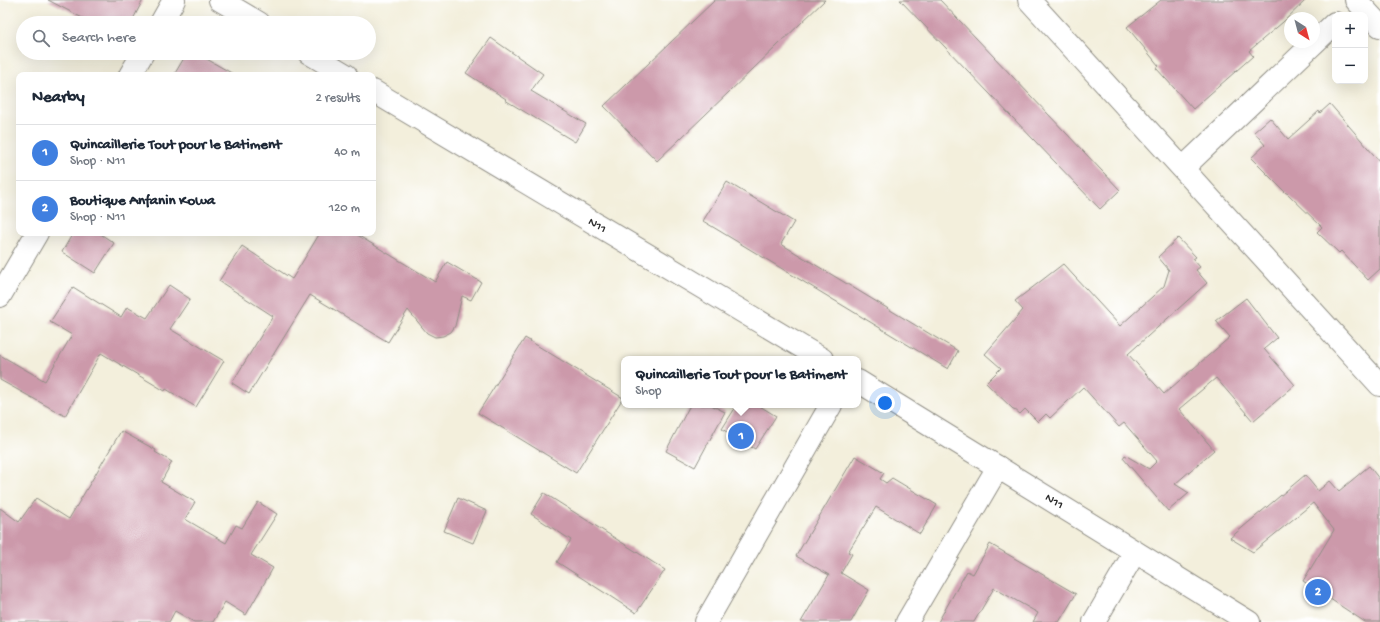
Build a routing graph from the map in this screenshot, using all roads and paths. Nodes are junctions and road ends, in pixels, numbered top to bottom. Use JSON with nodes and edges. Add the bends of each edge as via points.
{"nodes":[{"id":1,"x":174,"y":0,"type":"edge"},
{"id":2,"x":220,"y":0,"type":"edge"},
{"id":3,"x":1029,"y":0,"type":"edge"},
{"id":4,"x":1354,"y":4,"type":"edge"},
{"id":5,"x":165,"y":16,"type":"edge"},
{"id":6,"x":247,"y":16,"type":"edge"},
{"id":7,"x":1332,"y":26,"type":"edge"},
{"id":8,"x":1380,"y":26,"type":"edge"},
{"id":9,"x":139,"y":60,"type":"edge"},
{"id":10,"x":321,"y":60,"type":"edge"},
{"id":11,"x":132,"y":72,"type":"edge"},
{"id":12,"x":341,"y":72,"type":"edge"},
{"id":13,"x":376,"y":93,"type":"edge"},
{"id":14,"x":1183,"y":168,"type":"junction"},
{"id":15,"x":35,"y":236,"type":"edge"},
{"id":16,"x":0,"y":296,"type":"edge"},
{"id":17,"x":817,"y":356,"type":"edge"},
{"id":18,"x":861,"y":383,"type":"edge"},
{"id":19,"x":1380,"y":385,"type":"edge"},
{"id":20,"x":829,"y":408,"type":"edge"},
{"id":21,"x":998,"y":467,"type":"junction"},
{"id":22,"x":1135,"y":552,"type":"junction"},
{"id":23,"x":706,"y":622,"type":"edge"},
{"id":24,"x":907,"y":622,"type":"edge"},
{"id":25,"x":1094,"y":622,"type":"edge"},
{"id":26,"x":1249,"y":622,"type":"edge"}],
"edges":[{"from":1,"to":5,"type":"street"},
{"from":2,"to":6,"type":"street"},
{"from":3,"to":14,"type":"street"},
{"from":4,"to":8,"type":"street"},
{"from":7,"to":14,"type":"street"},
{"from":9,"to":11,"type":"street"},
{"from":10,"to":12,"type":"street"},
{"from":13,"to":17,"type":"street","name":"N11"},
{"from":14,"to":19,"type":"street"},
{"from":15,"to":16,"type":"street"},
{"from":18,"to":21,"type":"street","name":"N11"},
{"from":20,"to":23,"type":"street"},
{"from":21,"to":22,"type":"street","name":"N11"},
{"from":21,"to":24,"type":"street"},
{"from":22,"to":25,"type":"street"},
{"from":22,"to":26,"type":"street","name":"N11"}]}
